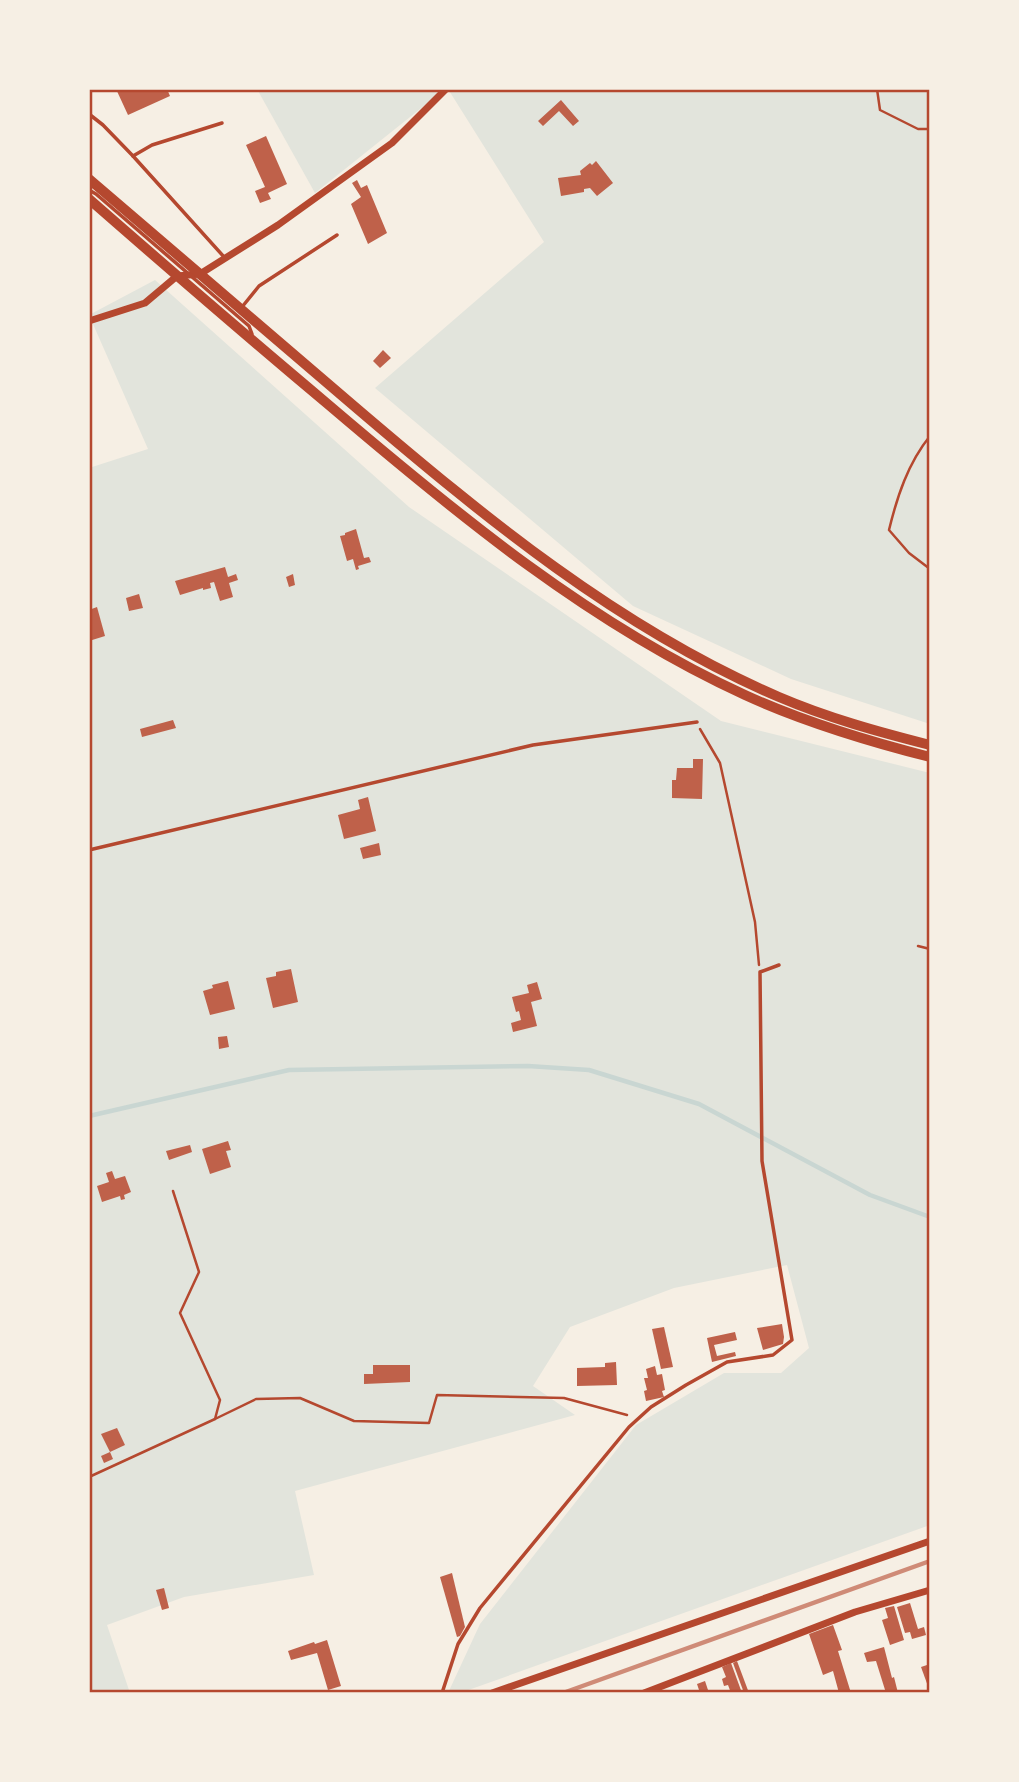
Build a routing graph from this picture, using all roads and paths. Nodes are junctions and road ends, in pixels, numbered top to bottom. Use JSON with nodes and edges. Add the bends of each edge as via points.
{"nodes":[{"id":1,"x":446,"y":89,"type":"edge"},
{"id":2,"x":877,"y":89,"type":"edge"},
{"id":3,"x":89,"y":114,"type":"edge"},
{"id":4,"x":222,"y":123,"type":"dead end"},
{"id":5,"x":930,"y":129,"type":"edge"},
{"id":6,"x":133,"y":156,"type":"junction"},
{"id":7,"x":89,"y":179,"type":"edge"},
{"id":8,"x":89,"y":190,"type":"edge"},
{"id":9,"x":89,"y":199,"type":"edge"},
{"id":10,"x":337,"y":235,"type":"dead end"},
{"id":11,"x":225,"y":258,"type":"junction"},
{"id":12,"x":196,"y":274,"type":"junction"},
{"id":13,"x":177,"y":276,"type":"junction"},
{"id":14,"x":239,"y":312,"type":"junction"},
{"id":15,"x":89,"y":321,"type":"edge"},
{"id":16,"x":255,"y":342,"type":"junction"},
{"id":17,"x":930,"y":436,"type":"edge"},
{"id":18,"x":930,"y":569,"type":"edge"},
{"id":19,"x":697,"y":722,"type":"joint"},
{"id":20,"x":930,"y":745,"type":"edge"},
{"id":21,"x":930,"y":757,"type":"edge"},
{"id":22,"x":89,"y":850,"type":"edge"},
{"id":23,"x":918,"y":946,"type":"dead end"},
{"id":24,"x":930,"y":949,"type":"edge"},
{"id":25,"x":779,"y":965,"type":"dead end"},
{"id":26,"x":760,"y":972,"type":"junction"},
{"id":27,"x":173,"y":1191,"type":"dead end"},
{"id":28,"x":215,"y":1419,"type":"junction"},
{"id":29,"x":638,"y":1419,"type":"junction"},
{"id":30,"x":89,"y":1477,"type":"edge"},
{"id":31,"x":930,"y":1541,"type":"edge"},
{"id":32,"x":930,"y":1590,"type":"edge"},
{"id":33,"x":442,"y":1693,"type":"edge"},
{"id":34,"x":492,"y":1693,"type":"edge"},
{"id":35,"x":644,"y":1693,"type":"edge"}],
"edges":[{"from":1,"to":11,"type":"street","via":[[392,143]]},
{"from":2,"to":5,"type":"path","via":[[880,110],[918,129]]},
{"from":3,"to":6,"type":"lane"},
{"from":4,"to":6,"type":"lane","via":[[152,145]]},
{"from":6,"to":11,"type":"lane"},
{"from":7,"to":12,"type":"main road"},
{"from":8,"to":12,"type":"lane"},
{"from":9,"to":13,"type":"main road"},
{"from":10,"to":14,"type":"lane","via":[[259,286]]},
{"from":11,"to":12,"type":"street"},
{"from":12,"to":13,"type":"street"},
{"from":12,"to":14,"type":"main road"},
{"from":13,"to":15,"type":"street","via":[[145,303]]},
{"from":13,"to":16,"type":"main road"},
{"from":14,"to":16,"type":"lane"},
{"from":14,"to":20,"type":"main road","via":[[452,489],[648,630],[779,698]]},
{"from":16,"to":21,"type":"main road","via":[[473,524],[600,614],[746,695],[825,727]]},
{"from":17,"to":18,"type":"path","via":[[902,488],[889,530]]},
{"from":19,"to":22,"type":"lane","via":[[533,745]]},
{"from":19,"to":26,"type":"path","via":[[720,763],[755,922]]},
{"from":23,"to":24,"type":"path"},
{"from":25,"to":26,"type":"lane"},
{"from":26,"to":29,"type":"lane","via":[[762,1161],[792,1340],[773,1355],[727,1362]]},
{"from":27,"to":28,"type":"path","via":[[199,1272],[180,1313],[220,1400]]},
{"from":28,"to":29,"type":"path","via":[[256,1399],[300,1398],[354,1421],[429,1423],[437,1395],[564,1398]]},
{"from":28,"to":30,"type":"path"},
{"from":29,"to":33,"type":"lane","via":[[480,1608],[458,1644]]},
{"from":31,"to":34,"type":"street"},
{"from":32,"to":35,"type":"street","via":[[855,1612]]}]}
